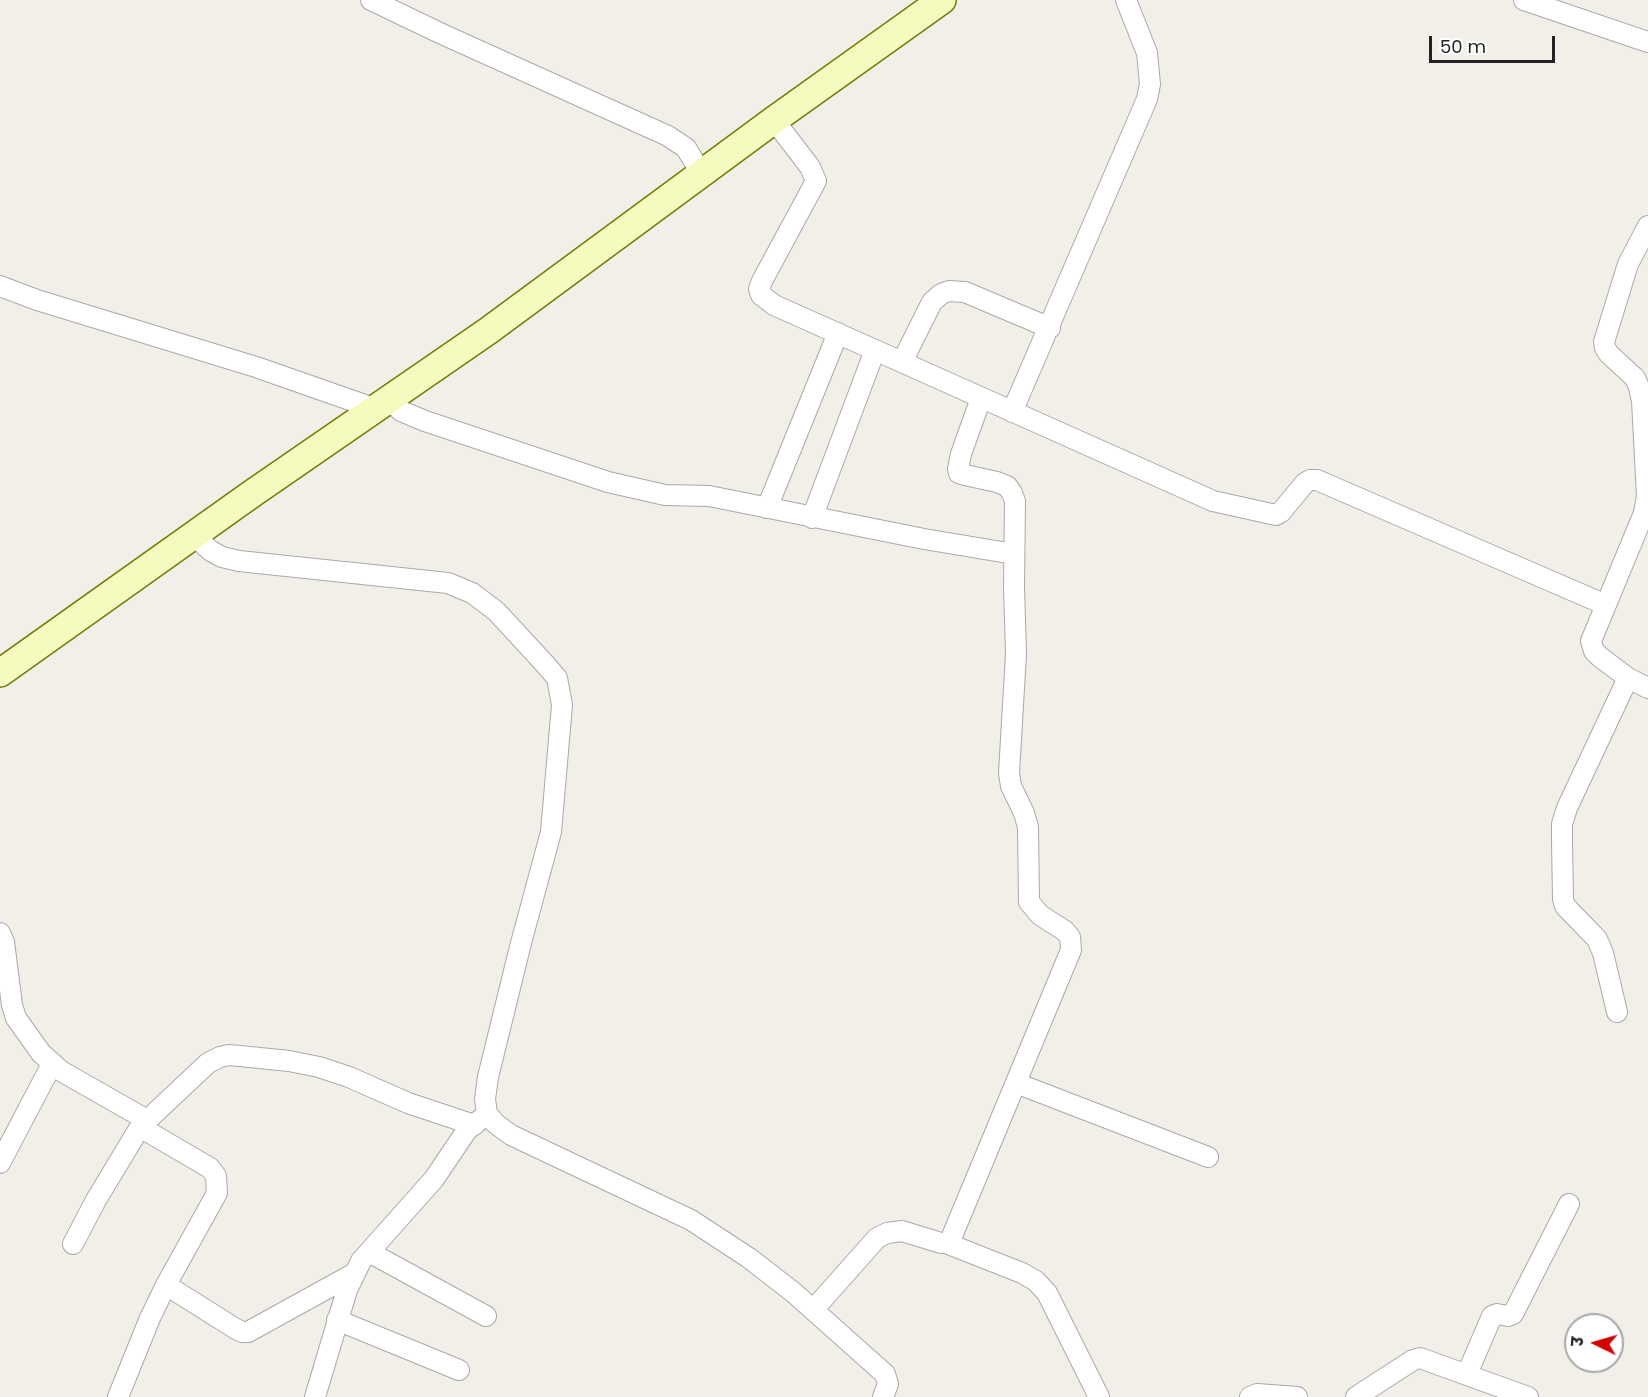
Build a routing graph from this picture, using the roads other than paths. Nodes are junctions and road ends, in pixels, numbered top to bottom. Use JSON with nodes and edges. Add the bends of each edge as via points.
{"nodes":[{"id":1,"x":371,"y":0,"type":"edge"},
{"id":2,"x":942,"y":0,"type":"edge"},
{"id":3,"x":1126,"y":0,"type":"edge"},
{"id":4,"x":1524,"y":0,"type":"edge"},
{"id":5,"x":1648,"y":42,"type":"edge"},
{"id":6,"x":774,"y":120,"type":"junction"},
{"id":7,"x":701,"y":173,"type":"junction"},
{"id":8,"x":1648,"y":226,"type":"edge"},
{"id":9,"x":0,"y":286,"type":"edge"},
{"id":10,"x":1050,"y":328,"type":"junction"},
{"id":11,"x":837,"y":333,"type":"junction"},
{"id":12,"x":875,"y":350,"type":"junction"},
{"id":13,"x":902,"y":362,"type":"junction"},
{"id":14,"x":981,"y":398,"type":"junction"},
{"id":15,"x":383,"y":405,"type":"junction"},
{"id":16,"x":1012,"y":412,"type":"junction"},
{"id":17,"x":767,"y":508,"type":"junction"},
{"id":18,"x":812,"y":518,"type":"junction"},
{"id":19,"x":193,"y":535,"type":"junction"},
{"id":20,"x":1014,"y":554,"type":"junction"},
{"id":21,"x":1606,"y":604,"type":"junction"},
{"id":22,"x":0,"y":673,"type":"edge"},
{"id":23,"x":1628,"y":678,"type":"junction"},
{"id":24,"x":1648,"y":688,"type":"edge"},
{"id":25,"x":0,"y":933,"type":"edge"},
{"id":26,"x":1617,"y":1012,"type":"dead end"},
{"id":27,"x":52,"y":1064,"type":"junction"},
{"id":28,"x":1016,"y":1083,"type":"junction"},
{"id":29,"x":480,"y":1119,"type":"junction"},
{"id":30,"x":144,"y":1124,"type":"junction"},
{"id":31,"x":1208,"y":1157,"type":"dead end"},
{"id":32,"x":0,"y":1163,"type":"edge"},
{"id":33,"x":1569,"y":1204,"type":"dead end"},
{"id":34,"x":946,"y":1243,"type":"junction"},
{"id":35,"x":73,"y":1244,"type":"dead end"},
{"id":36,"x":369,"y":1252,"type":"junction"},
{"id":37,"x":355,"y":1273,"type":"junction"},
{"id":38,"x":166,"y":1285,"type":"junction"},
{"id":39,"x":813,"y":1310,"type":"junction"},
{"id":40,"x":486,"y":1316,"type":"dead end"},
{"id":41,"x":337,"y":1320,"type":"junction"},
{"id":42,"x":459,"y":1370,"type":"dead end"},
{"id":43,"x":1467,"y":1374,"type":"junction"},
{"id":44,"x":118,"y":1397,"type":"edge"},
{"id":45,"x":315,"y":1397,"type":"edge"},
{"id":46,"x":883,"y":1397,"type":"edge"},
{"id":47,"x":1099,"y":1397,"type":"edge"},
{"id":48,"x":1250,"y":1397,"type":"edge"},
{"id":49,"x":1298,"y":1397,"type":"edge"},
{"id":50,"x":1356,"y":1397,"type":"edge"},
{"id":51,"x":1528,"y":1397,"type":"edge"}],
"edges":[{"from":1,"to":7,"type":"street","via":[[668,136],[686,147]]},
{"from":2,"to":6,"type":"main road"},
{"from":3,"to":10,"type":"street","via":[[1147,53],[1147,99]]},
{"from":4,"to":5,"type":"street"},
{"from":6,"to":7,"type":"main road"},
{"from":6,"to":11,"type":"street","via":[[816,181],[762,281],[761,296]]},
{"from":7,"to":15,"type":"main road"},
{"from":8,"to":21,"type":"street","via":[[1628,264],[1604,342],[1609,354],[1635,378],[1639,387],[1647,496],[1644,513]]},
{"from":9,"to":15,"type":"street"},
{"from":10,"to":13,"type":"street","via":[[965,292],[950,291],[932,302]]},
{"from":10,"to":16,"type":"street"},
{"from":11,"to":12,"type":"street"},
{"from":11,"to":17,"type":"street"},
{"from":12,"to":13,"type":"street"},
{"from":12,"to":18,"type":"street"},
{"from":13,"to":14,"type":"street"},
{"from":14,"to":16,"type":"street"},
{"from":14,"to":20,"type":"street","via":[[958,469],[964,475],[1006,486],[1012,493]]},
{"from":15,"to":17,"type":"street","via":[[591,477],[665,495],[709,496]]},
{"from":15,"to":19,"type":"main road"},
{"from":16,"to":21,"type":"street","via":[[1202,497],[1271,514],[1281,512],[1305,483],[1324,481]]},
{"from":17,"to":18,"type":"street"},
{"from":18,"to":20,"type":"street"},
{"from":19,"to":22,"type":"main road"},
{"from":19,"to":29,"type":"street","via":[[211,551],[239,561],[448,583],[472,593],[496,611],[557,678],[562,705],[551,832],[520,943]]},
{"from":20,"to":28,"type":"street","via":[[1016,654],[1010,780],[1028,827],[1029,902],[1040,915],[1065,931],[1071,945]]},
{"from":21,"to":23,"type":"street","via":[[1591,641],[1594,651]]},
{"from":23,"to":24,"type":"street"},
{"from":23,"to":26,"type":"street","via":[[1562,824],[1565,906],[1597,939],[1604,953]]},
{"from":25,"to":27,"type":"street","via":[[12,1005],[19,1023]]},
{"from":27,"to":30,"type":"street"},
{"from":27,"to":32,"type":"street"},
{"from":28,"to":31,"type":"street"},
{"from":28,"to":34,"type":"street","via":[[952,1237]]},
{"from":29,"to":30,"type":"street","via":[[408,1103],[319,1068],[229,1055],[208,1063]]},
{"from":29,"to":36,"type":"street","via":[[459,1141],[434,1179]]},
{"from":29,"to":39,"type":"street","via":[[691,1220],[749,1258]]},
{"from":30,"to":35,"type":"street"},
{"from":30,"to":38,"type":"street","via":[[216,1176],[213,1201]]},
{"from":33,"to":43,"type":"street","via":[[1513,1314],[1492,1316]]},
{"from":34,"to":39,"type":"street","via":[[902,1232],[877,1238]]},
{"from":34,"to":47,"type":"street","via":[[1036,1281],[1047,1293]]},
{"from":36,"to":37,"type":"street"},
{"from":36,"to":40,"type":"street"},
{"from":37,"to":38,"type":"street","via":[[248,1332],[236,1329]]},
{"from":37,"to":41,"type":"street"},
{"from":38,"to":44,"type":"street"},
{"from":39,"to":46,"type":"street","via":[[885,1374],[888,1384]]},
{"from":41,"to":42,"type":"street"},
{"from":41,"to":45,"type":"street"},
{"from":43,"to":50,"type":"street","via":[[1420,1358]]},
{"from":43,"to":51,"type":"street"},
{"from":48,"to":49,"type":"street"}]}
